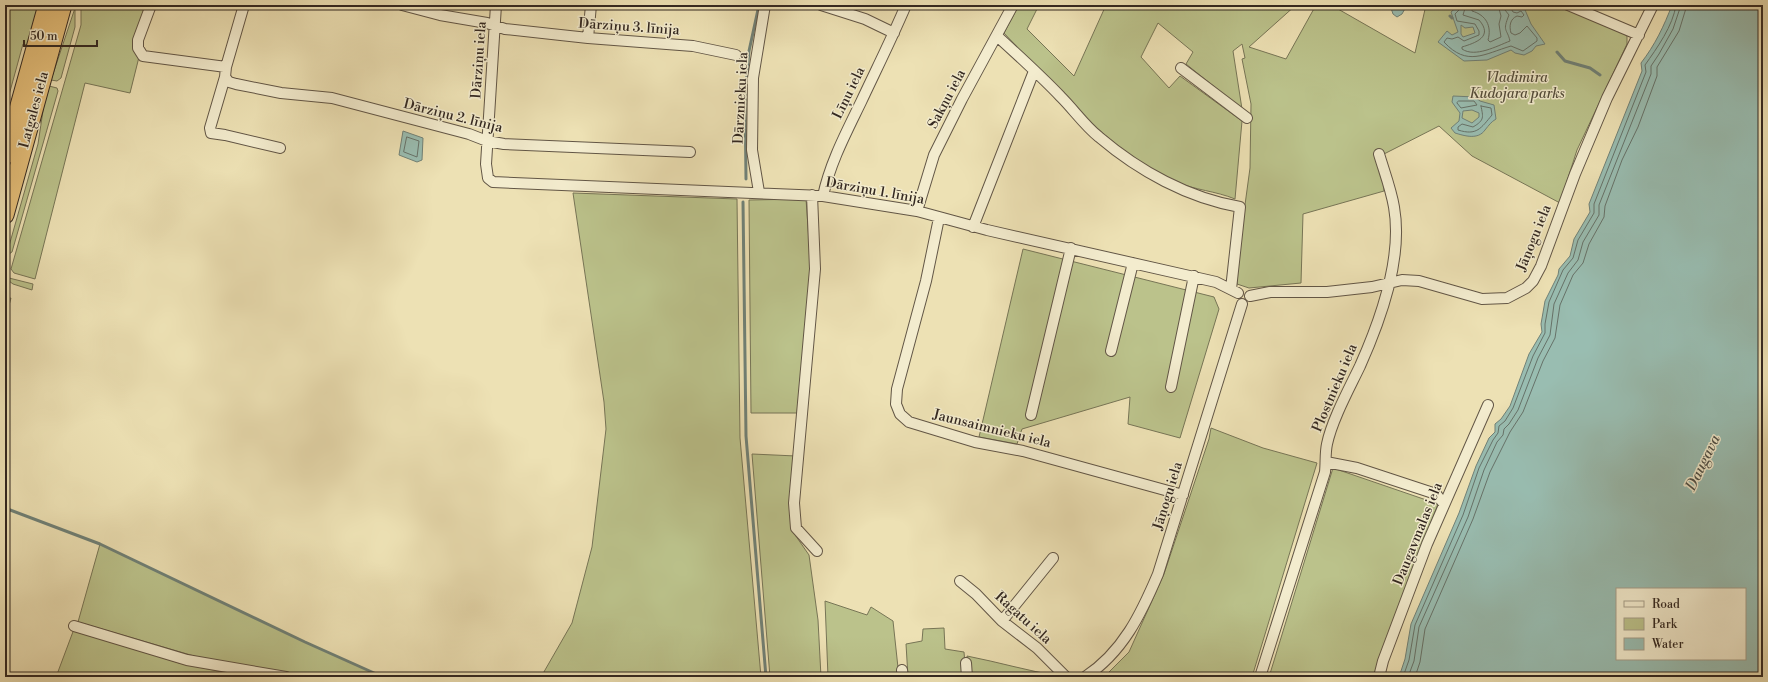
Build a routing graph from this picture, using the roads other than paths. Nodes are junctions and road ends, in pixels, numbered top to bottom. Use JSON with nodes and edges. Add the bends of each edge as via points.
{"nodes":[{"id":1,"x":46,"y":5,"type":"edge"},
{"id":2,"x":63,"y":5,"type":"edge"},
{"id":3,"x":151,"y":5,"type":"edge"},
{"id":4,"x":244,"y":5,"type":"edge"},
{"id":5,"x":402,"y":5,"type":"edge"},
{"id":6,"x":496,"y":5,"type":"edge"},
{"id":7,"x":591,"y":5,"type":"edge"},
{"id":8,"x":765,"y":5,"type":"edge"},
{"id":9,"x":821,"y":5,"type":"edge"},
{"id":10,"x":906,"y":5,"type":"edge"},
{"id":11,"x":1013,"y":5,"type":"edge"},
{"id":12,"x":1568,"y":5,"type":"edge"},
{"id":13,"x":1653,"y":5,"type":"edge"},
{"id":14,"x":833,"y":7,"type":"edge"},
{"id":15,"x":495,"y":26,"type":"junction"},
{"id":16,"x":894,"y":33,"type":"junction"},
{"id":17,"x":1639,"y":35,"type":"junction"},
{"id":18,"x":997,"y":36,"type":"junction"},
{"id":19,"x":588,"y":38,"type":"junction"},
{"id":20,"x":736,"y":55,"type":"dead end"},
{"id":21,"x":1181,"y":68,"type":"dead end"},
{"id":22,"x":1034,"y":71,"type":"junction"},
{"id":23,"x":226,"y":72,"type":"junction"},
{"id":24,"x":1247,"y":118,"type":"dead end"},
{"id":25,"x":487,"y":141,"type":"junction"},
{"id":26,"x":280,"y":148,"type":"dead end"},
{"id":27,"x":690,"y":152,"type":"dead end"},
{"id":28,"x":1379,"y":154,"type":"dead end"},
{"id":29,"x":5,"y":156,"type":"edge"},
{"id":30,"x":569,"y":184,"type":"joint"},
{"id":31,"x":759,"y":192,"type":"junction"},
{"id":32,"x":812,"y":195,"type":"junction"},
{"id":33,"x":823,"y":196,"type":"junction"},
{"id":34,"x":917,"y":211,"type":"junction"},
{"id":35,"x":5,"y":215,"type":"edge"},
{"id":36,"x":939,"y":218,"type":"junction"},
{"id":37,"x":973,"y":227,"type":"junction"},
{"id":38,"x":1071,"y":248,"type":"junction"},
{"id":39,"x":1133,"y":263,"type":"junction"},
{"id":40,"x":1194,"y":276,"type":"junction"},
{"id":41,"x":1388,"y":284,"type":"junction"},
{"id":42,"x":1235,"y":291,"type":"junction"},
{"id":43,"x":1250,"y":296,"type":"junction"},
{"id":44,"x":1242,"y":304,"type":"junction"},
{"id":45,"x":1111,"y":351,"type":"dead end"},
{"id":46,"x":1171,"y":387,"type":"dead end"},
{"id":47,"x":1488,"y":405,"type":"dead end"},
{"id":48,"x":1031,"y":415,"type":"dead end"},
{"id":49,"x":1326,"y":462,"type":"junction"},
{"id":50,"x":1183,"y":495,"type":"junction"},
{"id":51,"x":1444,"y":504,"type":"junction"},
{"id":52,"x":817,"y":551,"type":"dead end"},
{"id":53,"x":1053,"y":558,"type":"dead end"},
{"id":54,"x":960,"y":581,"type":"dead end"},
{"id":55,"x":1002,"y":621,"type":"junction"},
{"id":56,"x":74,"y":626,"type":"dead end"},
{"id":57,"x":966,"y":663,"type":"dead end"},
{"id":58,"x":286,"y":677,"type":"edge"},
{"id":59,"x":968,"y":677,"type":"edge"},
{"id":60,"x":1066,"y":677,"type":"edge"},
{"id":61,"x":1085,"y":677,"type":"edge"},
{"id":62,"x":1260,"y":677,"type":"edge"},
{"id":63,"x":1379,"y":677,"type":"edge"}],
"edges":[{"from":1,"to":29,"type":"highway","name":"Latgales iela"},
{"from":2,"to":35,"type":"highway","name":"Latgales iela"},
{"from":3,"to":23,"type":"street","name":"Dārziņu 2. līnija","via":[[138,40],[138,48],[143,56]]},
{"from":4,"to":23,"type":"street"},
{"from":5,"to":15,"type":"street","name":"Dārziņu 3. līnija"},
{"from":6,"to":15,"type":"street","name":"Dārziņu iela"},
{"from":7,"to":19,"type":"street"},
{"from":8,"to":31,"type":"street","name":"Dārznieku iela","via":[[753,78],[752,150]]},
{"from":9,"to":14,"type":"street"},
{"from":10,"to":16,"type":"street","name":"Līņu iela"},
{"from":11,"to":18,"type":"street","name":"Sakņu iela"},
{"from":12,"to":17,"type":"street"},
{"from":13,"to":17,"type":"street","name":"Jāņogu iela"},
{"from":14,"to":16,"type":"street"},
{"from":15,"to":19,"type":"street","name":"Dārziņu 3. līnija"},
{"from":15,"to":25,"type":"street","name":"Dārziņu iela"},
{"from":16,"to":33,"type":"street","name":"Līņu iela","via":[[838,149]]},
{"from":17,"to":41,"type":"street","name":"Jāņogu iela","via":[[1575,174],[1541,266],[1526,288],[1507,298],[1487,300],[1419,281],[1402,280]]},
{"from":18,"to":22,"type":"street"},
{"from":18,"to":34,"type":"street","name":"Sakņu iela","via":[[934,155]]},
{"from":19,"to":20,"type":"street","name":"Dārziņu 3. līnija","via":[[693,46]]},
{"from":21,"to":24,"type":"street"},
{"from":22,"to":37,"type":"street"},
{"from":22,"to":42,"type":"street","via":[[1099,137],[1142,169],[1176,188],[1218,204],[1240,208]]},
{"from":23,"to":25,"type":"street","name":"Dārziņu 2. līnija","via":[[229,82],[281,93],[332,98]]},
{"from":23,"to":26,"type":"street","via":[[210,128],[211,133]]},
{"from":25,"to":27,"type":"street","name":"Dārziņu 2. līnija","via":[[504,144]]},
{"from":25,"to":30,"type":"street","name":"Dārziņu iela","via":[[488,178],[493,182]]},
{"from":28,"to":41,"type":"street","name":"Plostnieku iela","via":[[1394,207],[1396,234],[1395,258]]},
{"from":30,"to":31,"type":"street","name":"Dārziņu 1. līnija"},
{"from":31,"to":32,"type":"street","name":"Dārziņu 1. līnija"},
{"from":32,"to":33,"type":"street","name":"Dārziņu 1. līnija"},
{"from":32,"to":52,"type":"street","via":[[815,269],[794,503],[796,528]]},
{"from":33,"to":34,"type":"street","name":"Dārziņu 1. līnija"},
{"from":34,"to":36,"type":"street","name":"Dārziņu 1. līnija"},
{"from":36,"to":37,"type":"street","name":"Dārziņu 1. līnija"},
{"from":36,"to":50,"type":"street","name":"Jaunsaimnieku iela","via":[[926,281],[897,389],[896,404],[900,414],[909,422],[974,442],[1023,451]]},
{"from":37,"to":38,"type":"street","name":"Dārziņu 1. līnija"},
{"from":38,"to":39,"type":"street","name":"Dārziņu 1. līnija"},
{"from":38,"to":48,"type":"street"},
{"from":39,"to":40,"type":"street","name":"Dārziņu 1. līnija"},
{"from":39,"to":45,"type":"street"},
{"from":40,"to":42,"type":"street","name":"Dārziņu 1. līnija"},
{"from":40,"to":46,"type":"street"},
{"from":41,"to":43,"type":"street","name":"Jāņogu iela","via":[[1327,292],[1270,292]]},
{"from":41,"to":49,"type":"street","name":"Plostnieku iela","via":[[1366,353],[1326,445]]},
{"from":42,"to":43,"type":"street","name":"Jāņogu iela","via":[[1244,290]]},
{"from":42,"to":44,"type":"street","via":[[1237,300]]},
{"from":43,"to":44,"type":"street","name":"Jāņogu iela","via":[[1249,302]]},
{"from":44,"to":50,"type":"street","name":"Jāņogu iela"},
{"from":47,"to":51,"type":"street","name":"Daugavmalas iela"},
{"from":49,"to":51,"type":"street","via":[[1357,468],[1436,494]]},
{"from":49,"to":62,"type":"street","name":"Plostnieku iela","via":[[1305,538]]},
{"from":50,"to":61,"type":"street","name":"Jāņogu iela","via":[[1158,574],[1142,611],[1114,654]]},
{"from":51,"to":63,"type":"street","name":"Daugavmalas iela","via":[[1396,625]]},
{"from":53,"to":55,"type":"street"},
{"from":54,"to":55,"type":"street","name":"Ragatu iela"},
{"from":55,"to":60,"type":"street","name":"Ragatu iela","via":[[1037,648]]},
{"from":56,"to":58,"type":"street","via":[[187,660]]},
{"from":57,"to":59,"type":"street"}]}
